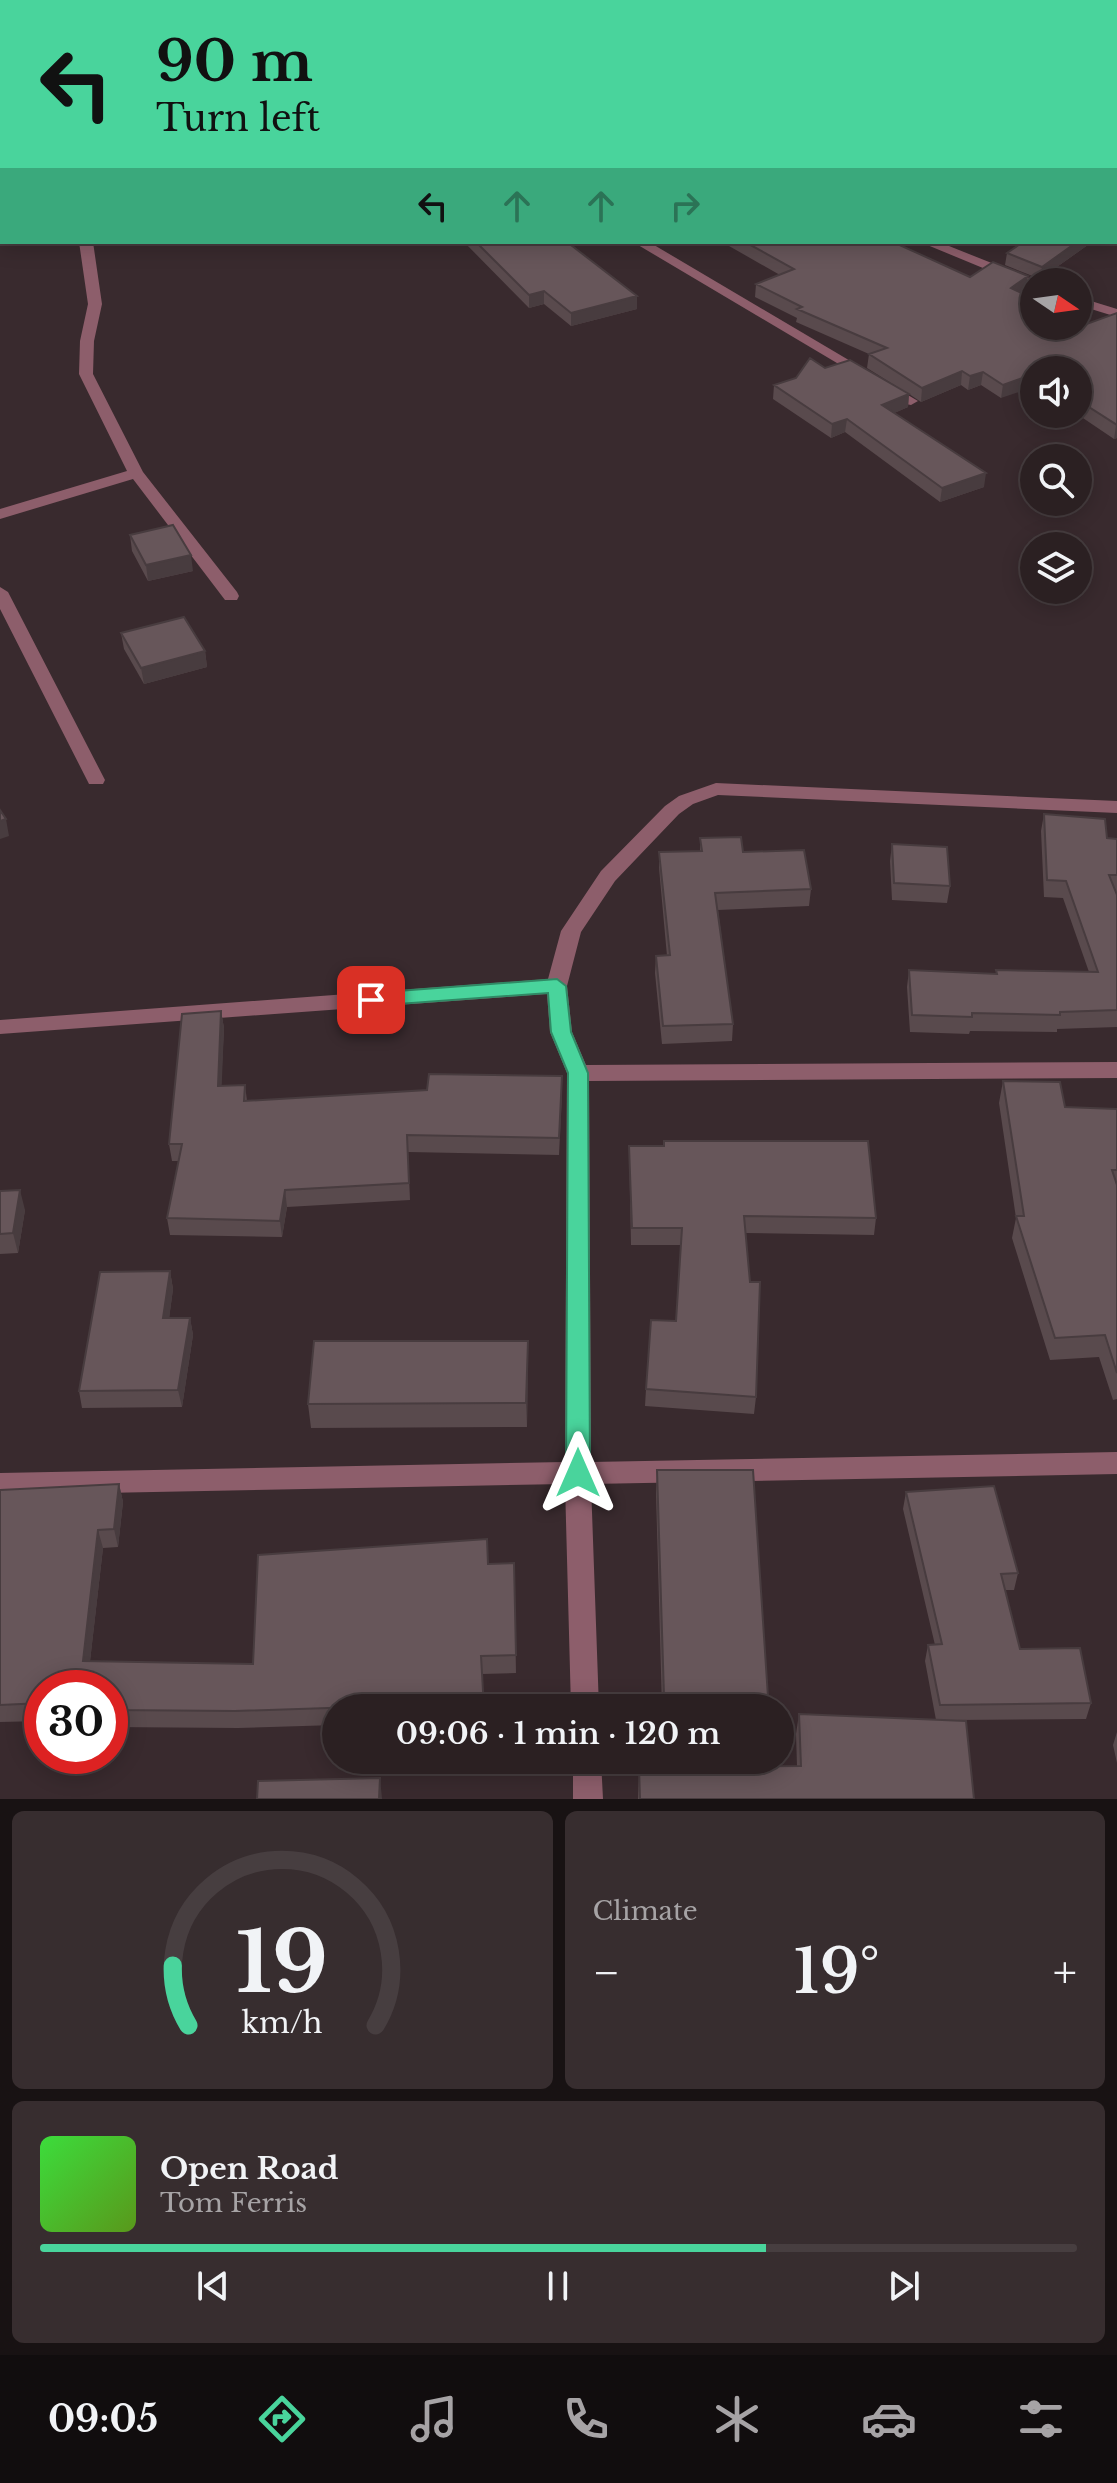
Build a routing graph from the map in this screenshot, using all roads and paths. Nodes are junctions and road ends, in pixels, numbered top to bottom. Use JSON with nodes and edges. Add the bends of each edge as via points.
{"nodes":[{"id":1,"x":86,"y":244,"type":"edge"},
{"id":2,"x":643,"y":244,"type":"edge"},
{"id":3,"x":932,"y":244,"type":"edge"},
{"id":4,"x":1020,"y":279,"type":"edge"},
{"id":5,"x":1092,"y":305,"type":"edge"},
{"id":6,"x":1117,"y":313,"type":"edge"},
{"id":7,"x":911,"y":401,"type":"edge"},
{"id":8,"x":136,"y":473,"type":"junction"},
{"id":9,"x":0,"y":514,"type":"edge"},
{"id":10,"x":0,"y":592,"type":"edge"},
{"id":11,"x":231,"y":596,"type":"dead end"},
{"id":12,"x":96,"y":780,"type":"dead end"},
{"id":13,"x":1117,"y":807,"type":"edge"},
{"id":14,"x":557,"y":986,"type":"junction"},
{"id":15,"x":0,"y":1027,"type":"edge"},
{"id":16,"x":1117,"y":1070,"type":"edge"},
{"id":17,"x":578,"y":1073,"type":"junction"},
{"id":18,"x":1117,"y":1463,"type":"edge"},
{"id":19,"x":578,"y":1473,"type":"junction"},
{"id":20,"x":0,"y":1484,"type":"edge"},
{"id":21,"x":585,"y":1694,"type":"edge"},
{"id":22,"x":587,"y":1774,"type":"edge"},
{"id":23,"x":588,"y":1799,"type":"edge"}],
"edges":[{"from":1,"to":8,"type":"street","via":[[95,304],[86,374]]},
{"from":2,"to":7,"type":"street"},
{"from":3,"to":4,"type":"street"},
{"from":5,"to":6,"type":"street"},
{"from":8,"to":9,"type":"street"},
{"from":8,"to":11,"type":"street"},
{"from":10,"to":12,"type":"street"},
{"from":13,"to":14,"type":"street","via":[[716,789],[672,810],[608,876],[571,931]]},
{"from":14,"to":15,"type":"street"},
{"from":14,"to":17,"type":"street","via":[[561,1032]]},
{"from":16,"to":17,"type":"street"},
{"from":17,"to":19,"type":"street"},
{"from":18,"to":19,"type":"street"},
{"from":19,"to":20,"type":"street"},
{"from":19,"to":21,"type":"street"},
{"from":22,"to":23,"type":"street"}]}
